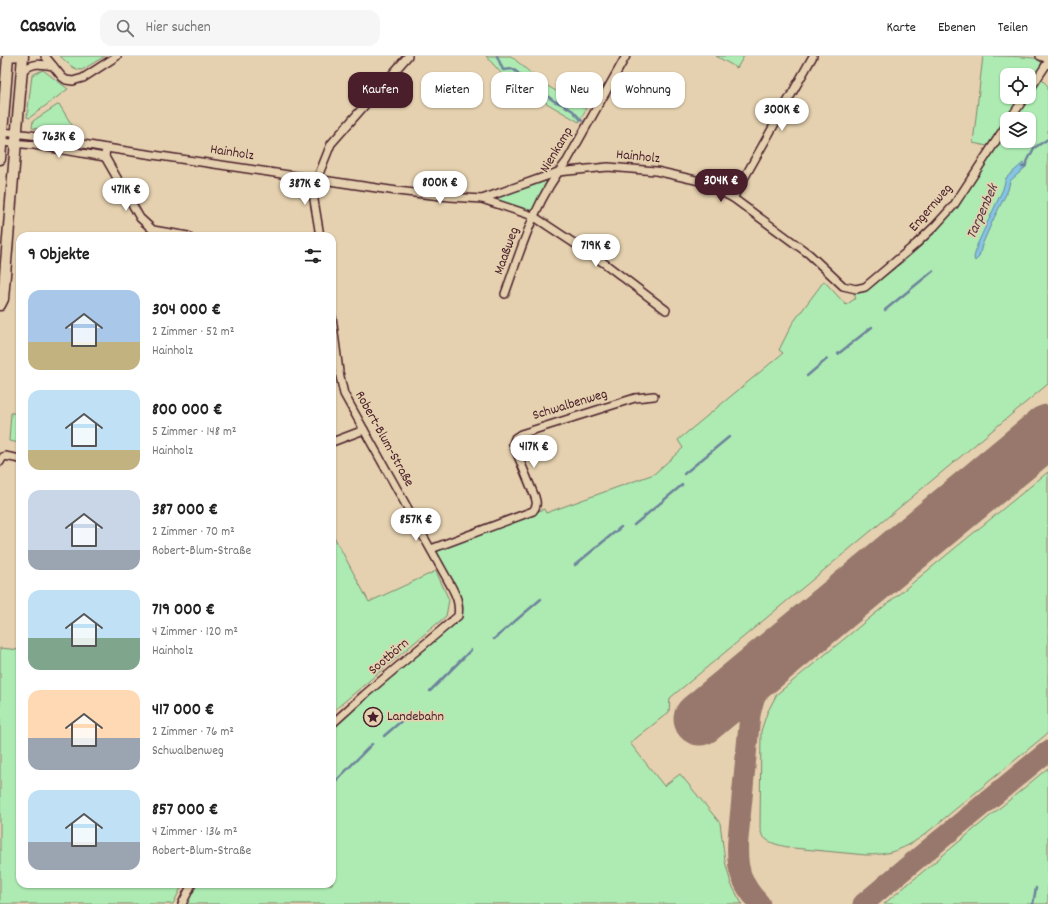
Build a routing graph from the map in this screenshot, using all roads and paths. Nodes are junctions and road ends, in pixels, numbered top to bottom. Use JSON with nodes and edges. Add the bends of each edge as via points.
{"nodes":[{"id":1,"x":8,"y":56,"type":"edge"},
{"id":2,"x":23,"y":56,"type":"edge"},
{"id":3,"x":45,"y":56,"type":"edge"},
{"id":4,"x":118,"y":56,"type":"edge"},
{"id":5,"x":408,"y":56,"type":"edge"},
{"id":6,"x":626,"y":56,"type":"edge"},
{"id":7,"x":813,"y":56,"type":"edge"},
{"id":8,"x":1040,"y":56,"type":"edge"},
{"id":9,"x":1048,"y":60,"type":"edge"},
{"id":10,"x":53,"y":66,"type":"junction"},
{"id":11,"x":21,"y":71,"type":"junction"},
{"id":12,"x":1036,"y":80,"type":"edge"},
{"id":13,"x":2,"y":132,"type":"junction"},
{"id":14,"x":1000,"y":135,"type":"edge"},
{"id":15,"x":16,"y":138,"type":"junction"},
{"id":16,"x":1,"y":142,"type":"junction"},
{"id":17,"x":106,"y":148,"type":"junction"},
{"id":18,"x":105,"y":157,"type":"junction"},
{"id":19,"x":0,"y":158,"type":"edge"},
{"id":20,"x":15,"y":159,"type":"junction"},
{"id":21,"x":558,"y":172,"type":"junction"},
{"id":22,"x":317,"y":179,"type":"junction"},
{"id":23,"x":734,"y":198,"type":"junction"},
{"id":24,"x":482,"y":199,"type":"junction"},
{"id":25,"x":533,"y":216,"type":"junction"},
{"id":26,"x":165,"y":232,"type":"edge"},
{"id":27,"x":319,"y":232,"type":"edge"},
{"id":28,"x":856,"y":289,"type":"joint"},
{"id":29,"x":505,"y":294,"type":"dead end"},
{"id":30,"x":0,"y":305,"type":"edge"},
{"id":31,"x":666,"y":310,"type":"dead end"},
{"id":32,"x":336,"y":348,"type":"edge"},
{"id":33,"x":654,"y":396,"type":"dead end"},
{"id":34,"x":364,"y":430,"type":"junction"},
{"id":35,"x":336,"y":440,"type":"edge"},
{"id":36,"x":3,"y":459,"type":"edge"},
{"id":37,"x":16,"y":459,"type":"edge"},
{"id":38,"x":431,"y":549,"type":"junction"},
{"id":39,"x":459,"y":608,"type":"joint"},
{"id":40,"x":336,"y":720,"type":"edge"},
{"id":41,"x":190,"y":888,"type":"edge"},
{"id":42,"x":182,"y":904,"type":"edge"}],
"edges":[{"from":1,"to":13,"type":"main road"},
{"from":2,"to":11,"type":"main road"},
{"from":3,"to":10,"type":"street"},
{"from":4,"to":10,"type":"street","via":[[76,80],[64,78]]},
{"from":5,"to":22,"type":"street","via":[[331,144]]},
{"from":6,"to":21,"type":"street","name":"Nienkamp","via":[[567,161]]},
{"from":7,"to":23,"type":"street"},
{"from":8,"to":9,"type":"street"},
{"from":9,"to":12,"type":"street"},
{"from":10,"to":11,"type":"street","via":[[40,63]]},
{"from":11,"to":15,"type":"main road"},
{"from":13,"to":15,"type":"street","name":"Hainholz"},
{"from":13,"to":16,"type":"main road"},
{"from":14,"to":28,"type":"street","name":"Engernweg","via":[[954,205],[935,226],[865,287]]},
{"from":15,"to":16,"type":"street","name":"Hainholz"},
{"from":15,"to":17,"type":"street","name":"Hainholz"},
{"from":15,"to":18,"type":"street","name":"Hainholz","via":[[34,145]]},
{"from":15,"to":20,"type":"main road"},
{"from":16,"to":19,"type":"main road"},
{"from":17,"to":18,"type":"street"},
{"from":17,"to":22,"type":"street","name":"Hainholz"},
{"from":18,"to":26,"type":"street","via":[[140,218],[153,230]]},
{"from":19,"to":20,"type":"street"},
{"from":20,"to":30,"type":"main road","via":[[3,299]]},
{"from":21,"to":23,"type":"street","name":"Hainholz","via":[[608,167],[656,171],[700,181]]},
{"from":21,"to":24,"type":"street","name":"Hainholz"},
{"from":21,"to":25,"type":"street","name":"Nienkamp"},
{"from":22,"to":24,"type":"street","name":"Hainholz","via":[[397,191]]},
{"from":22,"to":27,"type":"street","via":[[314,200]]},
{"from":23,"to":28,"type":"street","name":"Hainholz","via":[[809,254],[844,286]]},
{"from":24,"to":25,"type":"street","name":"Hainholz"},
{"from":25,"to":29,"type":"street","name":"Maaßweg"},
{"from":25,"to":31,"type":"street","name":"Hainholz","via":[[604,263]]},
{"from":32,"to":34,"type":"street","name":"Robert-Blum-Straße","via":[[344,394]]},
{"from":33,"to":38,"type":"street","name":"Schwalbenweg","via":[[635,398],[515,438],[513,444],[537,502],[536,508]]},
{"from":34,"to":35,"type":"street"},
{"from":34,"to":38,"type":"street","name":"Robert-Blum-Straße"},
{"from":36,"to":37,"type":"street"},
{"from":38,"to":39,"type":"street","name":"Robert-Blum-Straße","via":[[451,586]]},
{"from":39,"to":40,"type":"street","name":"Sootbörn","via":[[458,616]]},
{"from":41,"to":42,"type":"street"}]}
